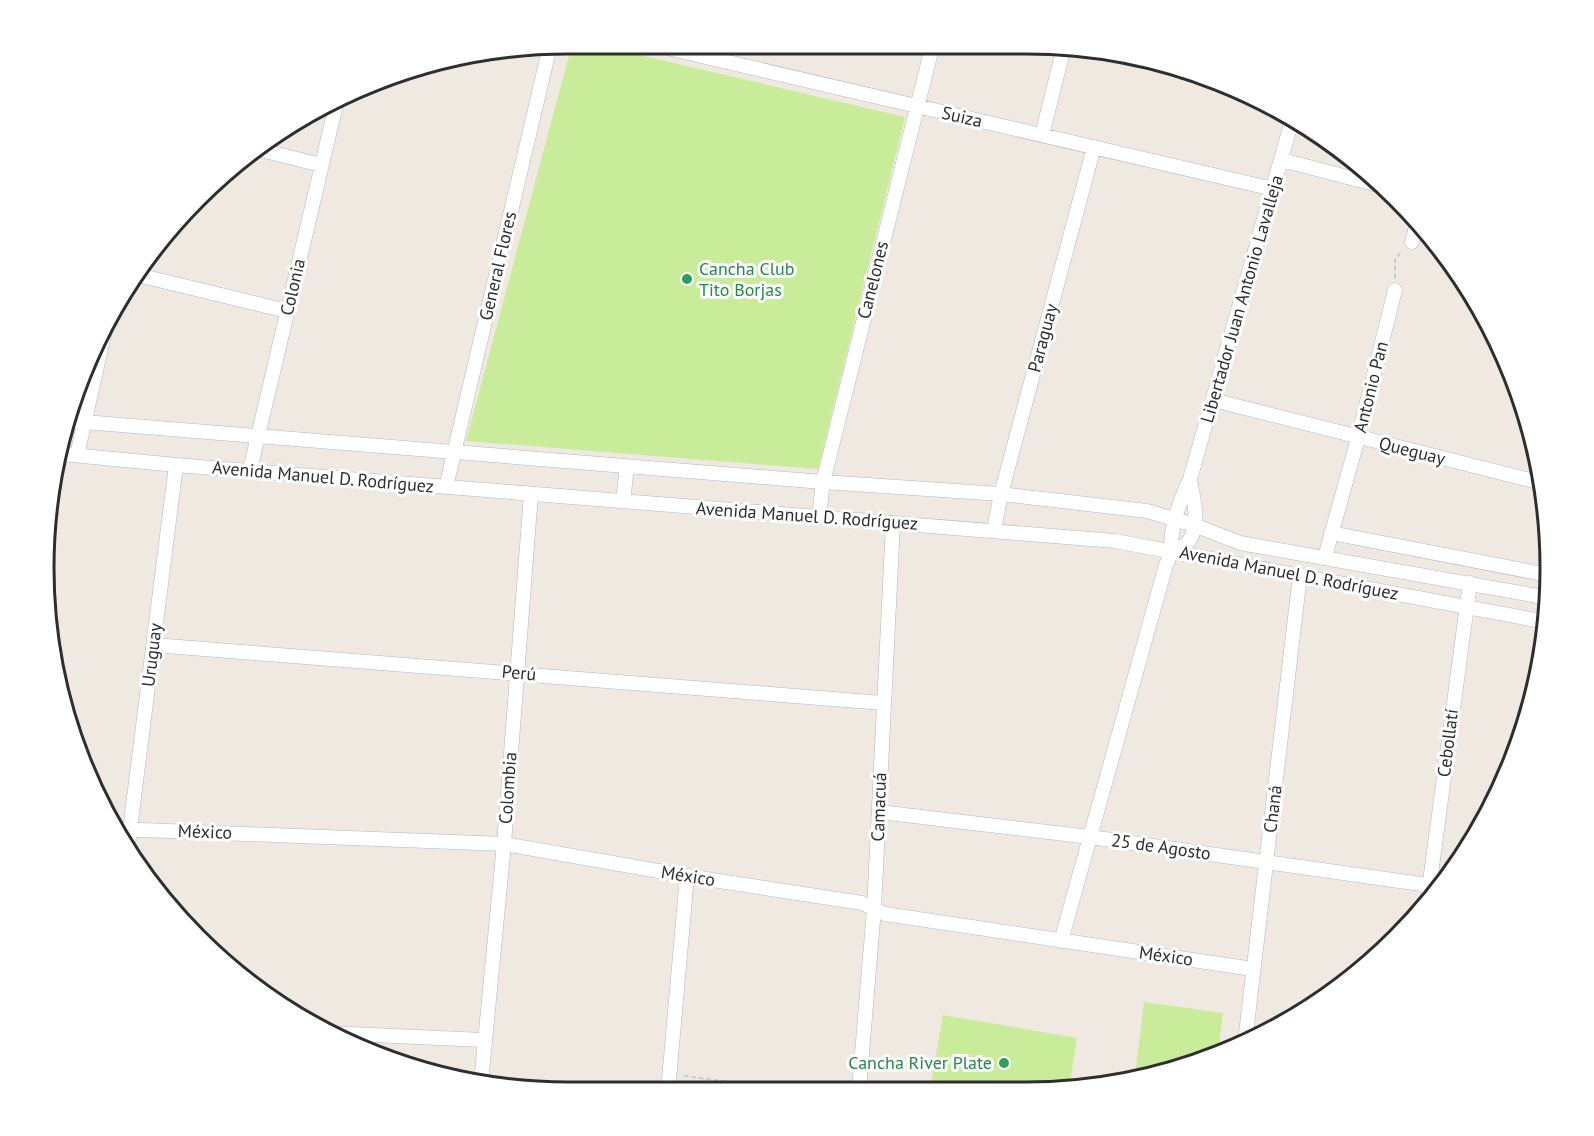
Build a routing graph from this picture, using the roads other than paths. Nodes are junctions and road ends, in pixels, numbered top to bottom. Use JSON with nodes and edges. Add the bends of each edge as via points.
{"nodes":[{"id":1,"x":715,"y":54,"type":"edge"},
{"id":2,"x":930,"y":54,"type":"edge"},
{"id":3,"x":548,"y":55,"type":"edge"},
{"id":4,"x":1062,"y":55,"type":"edge"},
{"id":5,"x":916,"y":107,"type":"junction"},
{"id":6,"x":335,"y":110,"type":"edge"},
{"id":7,"x":1290,"y":128,"type":"edge"},
{"id":8,"x":1042,"y":135,"type":"junction"},
{"id":9,"x":1094,"y":147,"type":"junction"},
{"id":10,"x":266,"y":152,"type":"edge"},
{"id":11,"x":1282,"y":160,"type":"junction"},
{"id":12,"x":321,"y":165,"type":"junction"},
{"id":13,"x":1364,"y":181,"type":"edge"},
{"id":14,"x":1273,"y":189,"type":"junction"},
{"id":15,"x":1415,"y":232,"type":"edge"},
{"id":16,"x":1412,"y":242,"type":"road end"},
{"id":17,"x":145,"y":277,"type":"edge"},
{"id":18,"x":1395,"y":290,"type":"road end"},
{"id":19,"x":287,"y":311,"type":"junction"},
{"id":20,"x":91,"y":375,"type":"edge"},
{"id":21,"x":1213,"y":400,"type":"junction"},
{"id":22,"x":78,"y":421,"type":"edge"},
{"id":23,"x":257,"y":436,"type":"junction"},
{"id":24,"x":1358,"y":438,"type":"junction"},
{"id":25,"x":454,"y":452,"type":"junction"},
{"id":26,"x":67,"y":454,"type":"edge"},
{"id":27,"x":77,"y":455,"type":"junction"},
{"id":28,"x":176,"y":465,"type":"junction"},
{"id":29,"x":627,"y":465,"type":"junction"},
{"id":30,"x":250,"y":470,"type":"junction"},
{"id":31,"x":1190,"y":480,"type":"junction"},
{"id":32,"x":1532,"y":481,"type":"edge"},
{"id":33,"x":823,"y":482,"type":"junction"},
{"id":34,"x":446,"y":487,"type":"junction"},
{"id":35,"x":531,"y":494,"type":"junction"},
{"id":36,"x":1001,"y":494,"type":"junction"},
{"id":37,"x":623,"y":501,"type":"junction"},
{"id":38,"x":819,"y":517,"type":"junction"},
{"id":39,"x":1175,"y":519,"type":"junction"},
{"id":40,"x":893,"y":523,"type":"junction"},
{"id":41,"x":1194,"y":525,"type":"junction"},
{"id":42,"x":994,"y":530,"type":"junction"},
{"id":43,"x":1331,"y":534,"type":"junction"},
{"id":44,"x":1173,"y":551,"type":"junction"},
{"id":45,"x":1325,"y":557,"type":"junction"},
{"id":46,"x":1540,"y":573,"type":"edge"},
{"id":47,"x":1300,"y":575,"type":"junction"},
{"id":48,"x":1470,"y":584,"type":"junction"},
{"id":49,"x":1539,"y":596,"type":"edge"},
{"id":50,"x":1466,"y":606,"type":"junction"},
{"id":51,"x":1537,"y":620,"type":"edge"},
{"id":52,"x":154,"y":645,"type":"junction"},
{"id":53,"x":516,"y":672,"type":"junction"},
{"id":54,"x":883,"y":703,"type":"junction"},
{"id":55,"x":879,"y":812,"type":"junction"},
{"id":56,"x":124,"y":826,"type":"edge"},
{"id":57,"x":126,"y":829,"type":"edge"},
{"id":58,"x":1090,"y":837,"type":"junction"},
{"id":59,"x":504,"y":844,"type":"junction"},
{"id":60,"x":1267,"y":863,"type":"junction"},
{"id":61,"x":687,"y":876,"type":"junction"},
{"id":62,"x":1437,"y":877,"type":"edge"},
{"id":63,"x":1430,"y":885,"type":"edge"},
{"id":64,"x":874,"y":909,"type":"junction"},
{"id":65,"x":1061,"y":941,"type":"junction"},
{"id":66,"x":1253,"y":969,"type":"junction"},
{"id":67,"x":1246,"y":1032,"type":"edge"},
{"id":68,"x":352,"y":1034,"type":"edge"},
{"id":69,"x":484,"y":1040,"type":"junction"},
{"id":70,"x":482,"y":1074,"type":"edge"},
{"id":71,"x":669,"y":1082,"type":"edge"},
{"id":72,"x":860,"y":1082,"type":"edge"}],
"edges":[{"from":1,"to":5,"type":"street","name":"Suiza"},
{"from":2,"to":5,"type":"street","name":"Canelones"},
{"from":3,"to":25,"type":"street","name":"General Flores"},
{"from":4,"to":8,"type":"street"},
{"from":5,"to":8,"type":"street","name":"Suiza"},
{"from":5,"to":33,"type":"street","name":"Canelones"},
{"from":6,"to":12,"type":"street","name":"Colonia"},
{"from":7,"to":11,"type":"street","name":"Libertador Juan Antonio Lavalleja"},
{"from":8,"to":9,"type":"street","name":"Suiza"},
{"from":9,"to":14,"type":"street","name":"Suiza"},
{"from":9,"to":36,"type":"street","name":"Paraguay"},
{"from":10,"to":12,"type":"street"},
{"from":11,"to":13,"type":"street"},
{"from":11,"to":14,"type":"street","name":"Libertador Juan Antonio Lavalleja"},
{"from":12,"to":19,"type":"street","name":"Colonia"},
{"from":14,"to":21,"type":"street","name":"Libertador Juan Antonio Lavalleja"},
{"from":15,"to":16,"type":"street"},
{"from":17,"to":19,"type":"street"},
{"from":18,"to":24,"type":"street","name":"Antonio Pan"},
{"from":19,"to":23,"type":"street","name":"Colonia"},
{"from":20,"to":22,"type":"street"},
{"from":21,"to":24,"type":"street","name":"Queguay"},
{"from":21,"to":31,"type":"street","name":"Libertador Juan Antonio Lavalleja"},
{"from":22,"to":23,"type":"street","name":"Avenida Manuel D. Rodríguez"},
{"from":22,"to":27,"type":"street"},
{"from":23,"to":25,"type":"street","name":"Avenida Manuel D. Rodríguez"},
{"from":23,"to":30,"type":"street","name":"Colonia"},
{"from":24,"to":32,"type":"street","name":"Queguay"},
{"from":24,"to":43,"type":"street","name":"Antonio Pan"},
{"from":25,"to":29,"type":"street","name":"Avenida Manuel D. Rodríguez"},
{"from":25,"to":34,"type":"street","name":"General Flores"},
{"from":26,"to":27,"type":"street","name":"Avenida Manuel D. Rodríguez"},
{"from":27,"to":28,"type":"street","name":"Avenida Manuel D. Rodríguez"},
{"from":28,"to":30,"type":"street","name":"Avenida Manuel D. Rodríguez"},
{"from":28,"to":52,"type":"street","name":"Uruguay"},
{"from":29,"to":33,"type":"street","name":"Avenida Manuel D. Rodríguez"},
{"from":29,"to":37,"type":"street"},
{"from":30,"to":34,"type":"street","name":"Avenida Manuel D. Rodríguez"},
{"from":31,"to":39,"type":"street","name":"Libertador Juan Antonio Lavalleja"},
{"from":31,"to":41,"type":"street","name":"Libertador Juan Antonio Lavalleja"},
{"from":33,"to":36,"type":"street","name":"Avenida Manuel D. Rodríguez"},
{"from":33,"to":38,"type":"street","name":"Canelones"},
{"from":34,"to":35,"type":"street","name":"Avenida Manuel D. Rodríguez"},
{"from":35,"to":37,"type":"street","name":"Avenida Manuel D. Rodríguez"},
{"from":35,"to":53,"type":"street","name":"Colombia"},
{"from":36,"to":39,"type":"street","name":"Avenida Manuel D. Rodríguez","via":[[1147,511]]},
{"from":36,"to":42,"type":"street","name":"Paraguay"},
{"from":37,"to":38,"type":"street","name":"Avenida Manuel D. Rodríguez"},
{"from":38,"to":40,"type":"street","name":"Avenida Manuel D. Rodríguez"},
{"from":39,"to":41,"type":"street","name":"Avenida Manuel D. Rodríguez"},
{"from":39,"to":44,"type":"street","name":"Libertador Juan Antonio Lavalleja"},
{"from":40,"to":42,"type":"street","name":"Avenida Manuel D. Rodríguez"},
{"from":40,"to":54,"type":"street","name":"Camacuá"},
{"from":41,"to":44,"type":"street","name":"Libertador Juan Antonio Lavalleja","via":[[1189,540]]},
{"from":41,"to":45,"type":"street","name":"Avenida Manuel D. Rodríguez","via":[[1240,543]]},
{"from":42,"to":44,"type":"street","name":"Avenida Manuel D. Rodríguez","via":[[1115,541]]},
{"from":43,"to":45,"type":"street","name":"Antonio Pan"},
{"from":43,"to":46,"type":"street"},
{"from":44,"to":47,"type":"street","name":"Avenida Manuel D. Rodríguez"},
{"from":44,"to":58,"type":"street","name":"Libertador Juan Antonio Lavalleja"},
{"from":45,"to":48,"type":"street","name":"Avenida Manuel D. Rodríguez"},
{"from":47,"to":50,"type":"street","name":"Avenida Manuel D. Rodríguez"},
{"from":47,"to":60,"type":"street","name":"Chaná"},
{"from":48,"to":49,"type":"street","name":"Avenida Manuel D. Rodríguez"},
{"from":48,"to":50,"type":"street","name":"Cebollatí"},
{"from":50,"to":51,"type":"street","name":"Avenida Manuel D. Rodríguez"},
{"from":50,"to":62,"type":"street","name":"Cebollatí"},
{"from":52,"to":53,"type":"street","name":"Perú"},
{"from":52,"to":56,"type":"street","name":"Uruguay"},
{"from":53,"to":54,"type":"street","name":"Perú"},
{"from":53,"to":59,"type":"street","name":"Colombia"},
{"from":54,"to":55,"type":"street","name":"Camacuá"},
{"from":55,"to":58,"type":"street","name":"25 de Agosto"},
{"from":55,"to":64,"type":"street","name":"Camacuá"},
{"from":57,"to":59,"type":"street","name":"México"},
{"from":58,"to":60,"type":"street","name":"25 de Agosto"},
{"from":58,"to":65,"type":"street","name":"Libertador Juan Antonio Lavalleja"},
{"from":59,"to":61,"type":"street","name":"México"},
{"from":59,"to":69,"type":"street","name":"Colombia"},
{"from":60,"to":63,"type":"street","name":"25 de Agosto"},
{"from":60,"to":66,"type":"street","name":"Chaná"},
{"from":61,"to":64,"type":"street","name":"México","via":[[862,903]]},
{"from":61,"to":71,"type":"street"},
{"from":64,"to":65,"type":"street","name":"México","via":[[885,914]]},
{"from":64,"to":72,"type":"street","name":"Camacuá"},
{"from":65,"to":66,"type":"street","name":"México"},
{"from":66,"to":67,"type":"street","name":"Chaná"},
{"from":68,"to":69,"type":"street"},
{"from":69,"to":70,"type":"street","name":"Colombia"}]}
